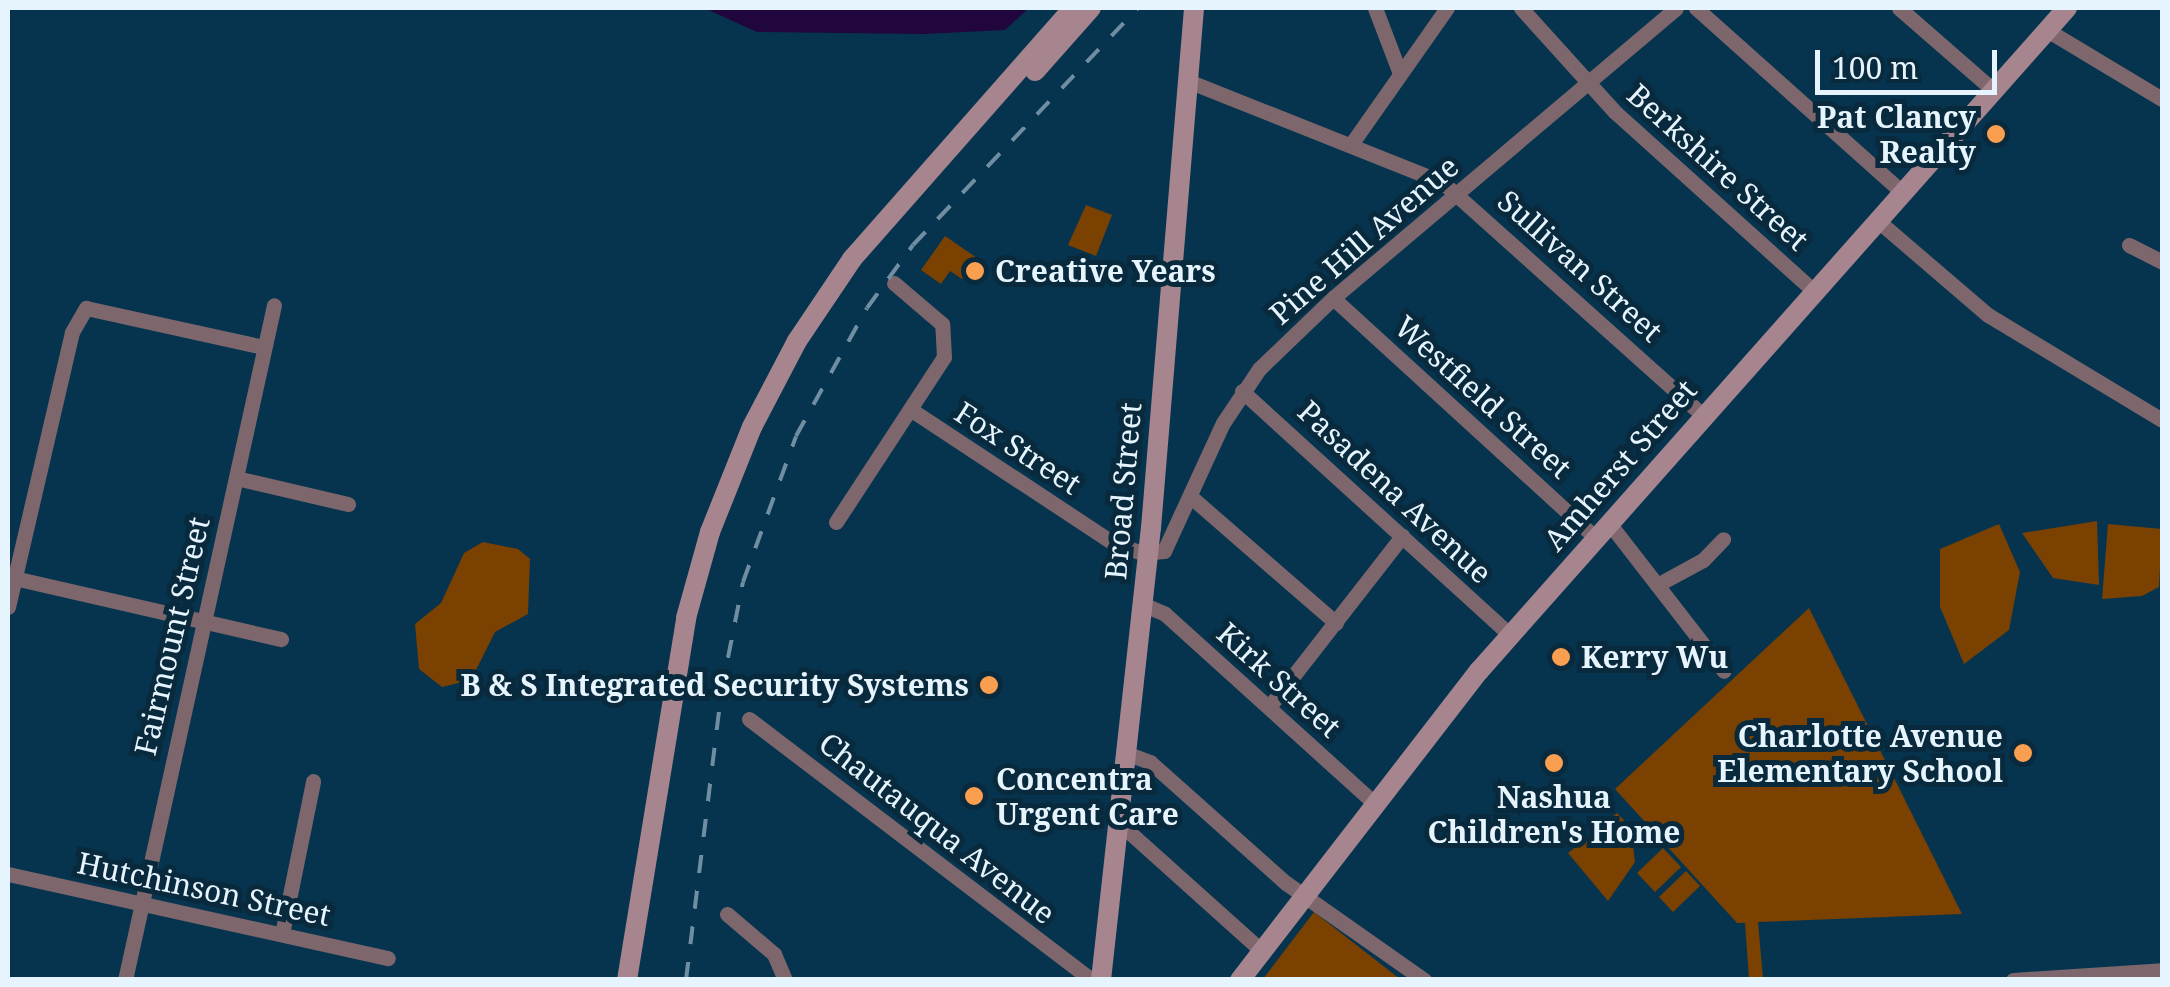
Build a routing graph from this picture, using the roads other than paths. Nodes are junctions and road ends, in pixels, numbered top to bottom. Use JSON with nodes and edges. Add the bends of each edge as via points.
{"nodes":[{"id":1,"x":1074,"y":8,"type":"edge"},
{"id":2,"x":1091,"y":8,"type":"edge"},
{"id":3,"x":1194,"y":8,"type":"edge"},
{"id":4,"x":1374,"y":8,"type":"edge"},
{"id":5,"x":1446,"y":8,"type":"edge"},
{"id":6,"x":1521,"y":8,"type":"edge"},
{"id":7,"x":1676,"y":8,"type":"edge"},
{"id":8,"x":1696,"y":8,"type":"edge"},
{"id":9,"x":1899,"y":8,"type":"edge"},
{"id":10,"x":2067,"y":8,"type":"edge"},
{"id":11,"x":2047,"y":30,"type":"junction"},
{"id":12,"x":1399,"y":71,"type":"junction"},
{"id":13,"x":1188,"y":81,"type":"junction"},
{"id":14,"x":1587,"y":84,"type":"junction"},
{"id":15,"x":1993,"y":90,"type":"junction"},
{"id":16,"x":2162,"y":99,"type":"edge"},
{"id":17,"x":990,"y":106,"type":"junction"},
{"id":18,"x":1352,"y":143,"type":"junction"},
{"id":19,"x":1902,"y":192,"type":"junction"},
{"id":20,"x":1460,"y":194,"type":"junction"},
{"id":21,"x":1878,"y":220,"type":"junction"},
{"id":22,"x":2129,"y":245,"type":"dead end"},
{"id":23,"x":2162,"y":262,"type":"edge"},
{"id":24,"x":894,"y":283,"type":"dead end"},
{"id":25,"x":1814,"y":290,"type":"junction"},
{"id":26,"x":1334,"y":298,"type":"junction"},
{"id":27,"x":274,"y":305,"type":"dead end"},
{"id":28,"x":264,"y":348,"type":"junction"},
{"id":29,"x":1242,"y":390,"type":"junction"},
{"id":30,"x":913,"y":411,"type":"junction"},
{"id":31,"x":1703,"y":415,"type":"junction"},
{"id":32,"x":2162,"y":420,"type":"edge"},
{"id":33,"x":236,"y":478,"type":"junction"},
{"id":34,"x":1191,"y":498,"type":"junction"},
{"id":35,"x":348,"y":504,"type":"dead end"},
{"id":36,"x":836,"y":522,"type":"dead end"},
{"id":37,"x":1603,"y":530,"type":"junction"},
{"id":38,"x":1402,"y":536,"type":"junction"},
{"id":39,"x":1723,"y":539,"type":"dead end"},
{"id":40,"x":1148,"y":554,"type":"junction"},
{"id":41,"x":14,"y":578,"type":"junction"},
{"id":42,"x":1657,"y":584,"type":"junction"},
{"id":43,"x":1142,"y":604,"type":"junction"},
{"id":44,"x":8,"y":607,"type":"edge"},
{"id":45,"x":202,"y":622,"type":"junction"},
{"id":46,"x":1336,"y":623,"type":"junction"},
{"id":47,"x":1510,"y":636,"type":"junction"},
{"id":48,"x":281,"y":640,"type":"dead end"},
{"id":49,"x":1724,"y":672,"type":"dead end"},
{"id":50,"x":1269,"y":707,"type":"junction"},
{"id":51,"x":749,"y":719,"type":"dead end"},
{"id":52,"x":1126,"y":753,"type":"junction"},
{"id":53,"x":313,"y":781,"type":"dead end"},
{"id":54,"x":1375,"y":804,"type":"junction"},
{"id":55,"x":1118,"y":822,"type":"junction"},
{"id":56,"x":8,"y":874,"type":"edge"},
{"id":57,"x":1306,"y":894,"type":"junction"},
{"id":58,"x":142,"y":904,"type":"junction"},
{"id":59,"x":727,"y":914,"type":"dead end"},
{"id":60,"x":282,"y":934,"type":"junction"},
{"id":61,"x":1262,"y":951,"type":"junction"},
{"id":62,"x":388,"y":958,"type":"dead end"},
{"id":63,"x":2162,"y":970,"type":"edge"},
{"id":64,"x":125,"y":980,"type":"edge"},
{"id":65,"x":627,"y":980,"type":"edge"},
{"id":66,"x":785,"y":980,"type":"edge"},
{"id":67,"x":1091,"y":980,"type":"edge"},
{"id":68,"x":1101,"y":980,"type":"edge"},
{"id":69,"x":1240,"y":980,"type":"edge"},
{"id":70,"x":1424,"y":980,"type":"edge"},
{"id":71,"x":2013,"y":980,"type":"edge"}],
"edges":[{"from":1,"to":17,"type":"main road"},
{"from":2,"to":17,"type":"main road","via":[[1051,58]]},
{"from":3,"to":13,"type":"main road","name":"Broad Street"},
{"from":4,"to":12,"type":"street"},
{"from":5,"to":12,"type":"street"},
{"from":6,"to":14,"type":"street","name":"Berkshire Street"},
{"from":7,"to":14,"type":"street","name":"Pine Hill Avenue"},
{"from":8,"to":19,"type":"street"},
{"from":9,"to":15,"type":"street"},
{"from":10,"to":11,"type":"main road","name":"Amherst Street"},
{"from":11,"to":15,"type":"main road","name":"Amherst Street"},
{"from":11,"to":16,"type":"street"},
{"from":12,"to":18,"type":"street"},
{"from":13,"to":18,"type":"street","name":"Sullivan Street"},
{"from":13,"to":40,"type":"main road","name":"Broad Street"},
{"from":14,"to":20,"type":"street","name":"Pine Hill Avenue"},
{"from":14,"to":25,"type":"street","name":"Berkshire Street"},
{"from":15,"to":19,"type":"main road","name":"Amherst Street"},
{"from":17,"to":65,"type":"main road","via":[[852,259],[797,341],[742,448],[688,607]]},
{"from":18,"to":20,"type":"street","name":"Sullivan Street"},
{"from":19,"to":21,"type":"main road","name":"Amherst Street"},
{"from":20,"to":26,"type":"street","name":"Pine Hill Avenue"},
{"from":20,"to":31,"type":"street","name":"Sullivan Street"},
{"from":21,"to":25,"type":"main road","name":"Amherst Street"},
{"from":21,"to":32,"type":"street","via":[[1988,315]]},
{"from":22,"to":23,"type":"street"},
{"from":24,"to":30,"type":"street","via":[[933,314],[945,339],[944,357]]},
{"from":25,"to":31,"type":"main road","name":"Amherst Street"},
{"from":26,"to":29,"type":"street","name":"Pine Hill Avenue"},
{"from":26,"to":37,"type":"street","name":"Westfield Street"},
{"from":27,"to":28,"type":"street","name":"Fairmount Street"},
{"from":28,"to":33,"type":"street","name":"Fairmount Street"},
{"from":28,"to":41,"type":"street","via":[[86,308],[72,332]]},
{"from":29,"to":34,"type":"street","name":"Pine Hill Avenue"},
{"from":29,"to":38,"type":"street","name":"Pasadena Avenue"},
{"from":30,"to":36,"type":"street"},
{"from":30,"to":40,"type":"street","name":"Fox Street","via":[[1115,544]]},
{"from":31,"to":37,"type":"main road","name":"Amherst Street"},
{"from":33,"to":35,"type":"street"},
{"from":33,"to":45,"type":"street","name":"Fairmount Street"},
{"from":34,"to":40,"type":"street","name":"Pine Hill Avenue","via":[[1171,545]]},
{"from":34,"to":46,"type":"street"},
{"from":37,"to":42,"type":"street","name":"Westfield Street"},
{"from":37,"to":47,"type":"main road","name":"Amherst Street"},
{"from":38,"to":46,"type":"street"},
{"from":38,"to":47,"type":"street","name":"Pasadena Avenue"},
{"from":39,"to":42,"type":"street","via":[[1703,560]]},
{"from":40,"to":43,"type":"main road","name":"Broad Street"},
{"from":41,"to":44,"type":"street"},
{"from":41,"to":45,"type":"street"},
{"from":42,"to":49,"type":"street","name":"Westfield Street"},
{"from":43,"to":50,"type":"street","name":"Kirk Street","via":[[1165,614]]},
{"from":43,"to":52,"type":"main road","name":"Broad Street"},
{"from":45,"to":48,"type":"street"},
{"from":45,"to":58,"type":"street","name":"Fairmount Street"},
{"from":46,"to":50,"type":"street"},
{"from":47,"to":54,"type":"main road","name":"Amherst Street"},
{"from":50,"to":54,"type":"street","name":"Kirk Street"},
{"from":51,"to":67,"type":"street","name":"Chautauqua Avenue"},
{"from":52,"to":55,"type":"main road","name":"Broad Street"},
{"from":52,"to":57,"type":"street","via":[[1150,762]]},
{"from":53,"to":60,"type":"street"},
{"from":54,"to":57,"type":"main road","name":"Amherst Street"},
{"from":55,"to":61,"type":"street"},
{"from":55,"to":68,"type":"main road","name":"Broad Street"},
{"from":56,"to":58,"type":"street","name":"Hutchinson Street"},
{"from":57,"to":61,"type":"main road","name":"Amherst Street"},
{"from":57,"to":70,"type":"street"},
{"from":58,"to":60,"type":"street","name":"Hutchinson Street"},
{"from":58,"to":64,"type":"street","name":"Fairmount Street"},
{"from":59,"to":66,"type":"street","via":[[774,954]]},
{"from":60,"to":62,"type":"street","name":"Hutchinson Street"},
{"from":61,"to":69,"type":"main road","name":"Amherst Street"},
{"from":63,"to":71,"type":"street"}]}
